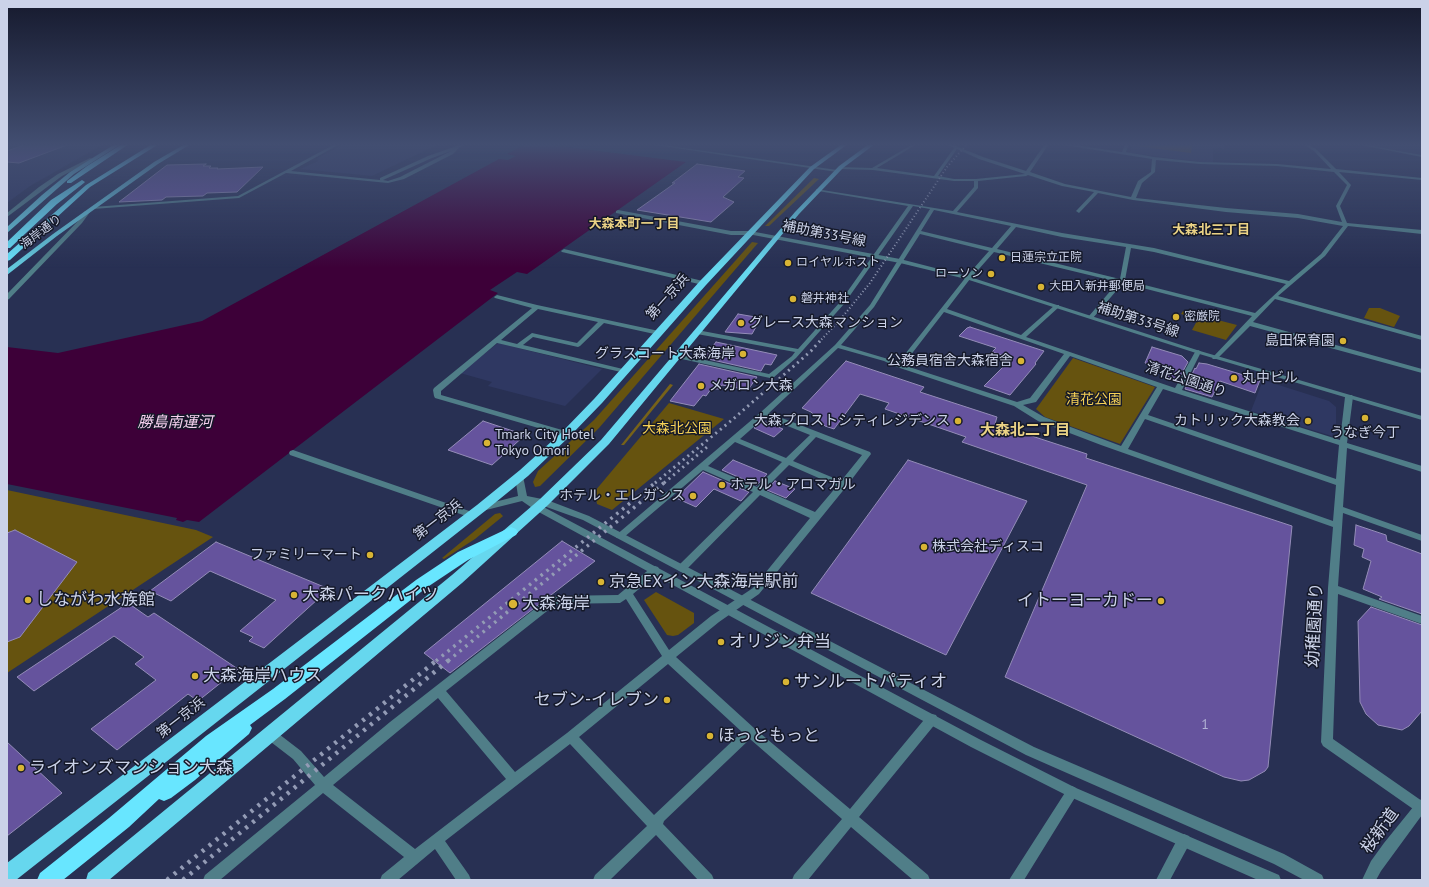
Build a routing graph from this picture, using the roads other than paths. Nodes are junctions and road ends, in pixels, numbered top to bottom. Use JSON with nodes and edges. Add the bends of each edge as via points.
{"nodes":[{"id":1,"x":45,"y":185,"type":"edge"},
{"id":2,"x":58,"y":185,"type":"edge"},
{"id":3,"x":65,"y":185,"type":"edge"},
{"id":4,"x":77,"y":185,"type":"edge"},
{"id":5,"x":89,"y":185,"type":"edge"},
{"id":6,"x":125,"y":185,"type":"edge"},
{"id":7,"x":261,"y":185,"type":"edge"},
{"id":8,"x":796,"y":185,"type":"edge"},
{"id":9,"x":823,"y":185,"type":"edge"},
{"id":10,"x":976,"y":185,"type":"edge"},
{"id":11,"x":1066,"y":185,"type":"edge"},
{"id":12,"x":1139,"y":185,"type":"edge"},
{"id":13,"x":1349,"y":185,"type":"edge"},
{"id":14,"x":818,"y":190,"type":"junction"},
{"id":15,"x":1096,"y":192,"type":"junction"},
{"id":16,"x":1133,"y":198,"type":"junction"},
{"id":17,"x":912,"y":205,"type":"junction"},
{"id":18,"x":933,"y":208,"type":"junction"},
{"id":19,"x":90,"y":210,"type":"junction"},
{"id":20,"x":1079,"y":210,"type":"dead end"},
{"id":21,"x":618,"y":212,"type":"dead end"},
{"id":22,"x":954,"y":212,"type":"junction"},
{"id":23,"x":7,"y":215,"type":"edge"},
{"id":24,"x":34,"y":220,"type":"junction"},
{"id":25,"x":60,"y":220,"type":"dead end"},
{"id":26,"x":1345,"y":224,"type":"junction"},
{"id":27,"x":1015,"y":225,"type":"junction"},
{"id":28,"x":7,"y":231,"type":"edge"},
{"id":29,"x":919,"y":232,"type":"junction"},
{"id":30,"x":1422,"y":232,"type":"edge"},
{"id":31,"x":750,"y":233,"type":"junction"},
{"id":32,"x":775,"y":237,"type":"junction"},
{"id":33,"x":30,"y":239,"type":"junction"},
{"id":34,"x":7,"y":246,"type":"edge"},
{"id":35,"x":1129,"y":246,"type":"junction"},
{"id":36,"x":993,"y":250,"type":"junction"},
{"id":37,"x":564,"y":251,"type":"dead end"},
{"id":38,"x":876,"y":256,"type":"junction"},
{"id":39,"x":7,"y":258,"type":"edge"},
{"id":40,"x":900,"y":261,"type":"junction"},
{"id":41,"x":7,"y":273,"type":"edge"},
{"id":42,"x":968,"y":278,"type":"junction"},
{"id":43,"x":1122,"y":281,"type":"junction"},
{"id":44,"x":703,"y":283,"type":"junction"},
{"id":45,"x":1289,"y":284,"type":"junction"},
{"id":46,"x":496,"y":297,"type":"dead end"},
{"id":47,"x":1274,"y":297,"type":"junction"},
{"id":48,"x":7,"y":298,"type":"edge"},
{"id":49,"x":1057,"y":306,"type":"junction"},
{"id":50,"x":537,"y":307,"type":"junction"},
{"id":51,"x":944,"y":310,"type":"junction"},
{"id":52,"x":1257,"y":316,"type":"junction"},
{"id":53,"x":1091,"y":317,"type":"junction"},
{"id":54,"x":603,"y":321,"type":"junction"},
{"id":55,"x":1248,"y":323,"type":"junction"},
{"id":56,"x":697,"y":332,"type":"junction"},
{"id":57,"x":659,"y":333,"type":"junction"},
{"id":58,"x":1022,"y":337,"type":"junction"},
{"id":59,"x":1422,"y":338,"type":"edge"},
{"id":60,"x":496,"y":341,"type":"junction"},
{"id":61,"x":518,"y":346,"type":"junction"},
{"id":62,"x":837,"y":346,"type":"junction"},
{"id":63,"x":799,"y":351,"type":"junction"},
{"id":64,"x":1198,"y":352,"type":"junction"},
{"id":65,"x":1068,"y":354,"type":"junction"},
{"id":66,"x":677,"y":356,"type":"junction"},
{"id":67,"x":1215,"y":358,"type":"junction"},
{"id":68,"x":899,"y":366,"type":"junction"},
{"id":69,"x":625,"y":371,"type":"junction"},
{"id":70,"x":1422,"y":371,"type":"edge"},
{"id":71,"x":1161,"y":386,"type":"junction"},
{"id":72,"x":1176,"y":391,"type":"junction"},
{"id":73,"x":1349,"y":397,"type":"junction"},
{"id":74,"x":1017,"y":404,"type":"junction"},
{"id":75,"x":764,"y":414,"type":"junction"},
{"id":76,"x":1144,"y":416,"type":"junction"},
{"id":77,"x":1422,"y":418,"type":"edge"},
{"id":78,"x":566,"y":434,"type":"junction"},
{"id":79,"x":815,"y":434,"type":"junction"},
{"id":80,"x":734,"y":439,"type":"junction"},
{"id":81,"x":1343,"y":445,"type":"junction"},
{"id":82,"x":1123,"y":450,"type":"junction"},
{"id":83,"x":293,"y":453,"type":"dead end"},
{"id":84,"x":787,"y":461,"type":"junction"},
{"id":85,"x":702,"y":466,"type":"junction"},
{"id":86,"x":1422,"y":470,"type":"edge"},
{"id":87,"x":519,"y":476,"type":"junction"},
{"id":88,"x":1341,"y":484,"type":"junction"},
{"id":89,"x":843,"y":485,"type":"junction"},
{"id":90,"x":757,"y":490,"type":"junction"},
{"id":91,"x":523,"y":498,"type":"junction"},
{"id":92,"x":541,"y":505,"type":"junction"},
{"id":93,"x":1340,"y":509,"type":"junction"},
{"id":94,"x":476,"y":512,"type":"junction"},
{"id":95,"x":818,"y":517,"type":"junction"},
{"id":96,"x":1338,"y":526,"type":"junction"},
{"id":97,"x":511,"y":532,"type":"junction"},
{"id":98,"x":620,"y":536,"type":"junction"},
{"id":99,"x":1422,"y":538,"type":"edge"},
{"id":100,"x":682,"y":568,"type":"junction"},
{"id":101,"x":654,"y":570,"type":"junction"},
{"id":102,"x":1333,"y":588,"type":"junction"},
{"id":103,"x":628,"y":594,"type":"junction"},
{"id":104,"x":742,"y":600,"type":"junction"},
{"id":105,"x":728,"y":610,"type":"junction"},
{"id":106,"x":1422,"y":620,"type":"edge"},
{"id":107,"x":668,"y":657,"type":"junction"},
{"id":108,"x":439,"y":691,"type":"junction"},
{"id":109,"x":932,"y":719,"type":"junction"},
{"id":110,"x":750,"y":732,"type":"junction"},
{"id":111,"x":271,"y":734,"type":"junction"},
{"id":112,"x":571,"y":737,"type":"junction"},
{"id":113,"x":514,"y":780,"type":"junction"},
{"id":114,"x":324,"y":786,"type":"junction"},
{"id":115,"x":1072,"y":792,"type":"junction"},
{"id":116,"x":1421,"y":806,"type":"edge"},
{"id":117,"x":850,"y":819,"type":"junction"},
{"id":118,"x":656,"y":826,"type":"junction"},
{"id":119,"x":436,"y":840,"type":"junction"},
{"id":120,"x":1184,"y":841,"type":"junction"},
{"id":121,"x":415,"y":857,"type":"junction"},
{"id":122,"x":7,"y":875,"type":"edge"},
{"id":123,"x":47,"y":880,"type":"edge"},
{"id":124,"x":95,"y":880,"type":"edge"},
{"id":125,"x":210,"y":880,"type":"edge"},
{"id":126,"x":387,"y":880,"type":"edge"},
{"id":127,"x":464,"y":880,"type":"edge"},
{"id":128,"x":600,"y":880,"type":"edge"},
{"id":129,"x":707,"y":880,"type":"edge"},
{"id":130,"x":799,"y":880,"type":"edge"},
{"id":131,"x":922,"y":880,"type":"edge"},
{"id":132,"x":1016,"y":880,"type":"edge"},
{"id":133,"x":1163,"y":880,"type":"edge"},
{"id":134,"x":1274,"y":880,"type":"edge"},
{"id":135,"x":1317,"y":880,"type":"edge"},
{"id":136,"x":1369,"y":880,"type":"edge"}],
"edges":[{"from":1,"to":23,"type":"street"},
{"from":2,"to":28,"type":"main road","name":"海岸通り"},
{"from":3,"to":24,"type":"highway","via":[[34,215]]},
{"from":4,"to":24,"type":"highway"},
{"from":5,"to":33,"type":"highway"},
{"from":6,"to":19,"type":"main road","name":"海岸通り"},
{"from":7,"to":19,"type":"street","via":[[239,198]]},
{"from":8,"to":31,"type":"highway","name":"第一京浜"},
{"from":9,"to":14,"type":"highway"},
{"from":10,"to":22,"type":"street"},
{"from":11,"to":15,"type":"street"},
{"from":12,"to":16,"type":"street"},
{"from":13,"to":26,"type":"street","via":[[1338,206]]},
{"from":14,"to":17,"type":"street"},
{"from":14,"to":32,"type":"highway"},
{"from":15,"to":16,"type":"street"},
{"from":15,"to":20,"type":"street"},
{"from":16,"to":26,"type":"street","via":[[1298,216]]},
{"from":17,"to":18,"type":"street"},
{"from":17,"to":38,"type":"street"},
{"from":18,"to":22,"type":"street"},
{"from":18,"to":29,"type":"street"},
{"from":19,"to":41,"type":"main road","name":"海岸通り"},
{"from":19,"to":48,"type":"street"},
{"from":21,"to":31,"type":"street","name":"補助第33号線","via":[[731,233]]},
{"from":22,"to":27,"type":"street"},
{"from":24,"to":34,"type":"highway"},
{"from":25,"to":33,"type":"highway"},
{"from":26,"to":30,"type":"street"},
{"from":26,"to":45,"type":"street","via":[[1323,255]]},
{"from":27,"to":35,"type":"street"},
{"from":27,"to":36,"type":"street"},
{"from":29,"to":36,"type":"street"},
{"from":29,"to":40,"type":"street"},
{"from":31,"to":32,"type":"street","name":"補助第33号線"},
{"from":31,"to":44,"type":"highway","name":"第一京浜"},
{"from":32,"to":38,"type":"street","name":"補助第33号線"},
{"from":32,"to":56,"type":"highway"},
{"from":33,"to":39,"type":"highway"},
{"from":35,"to":43,"type":"street"},
{"from":35,"to":45,"type":"street","via":[[1197,260]]},
{"from":36,"to":42,"type":"street"},
{"from":36,"to":43,"type":"street"},
{"from":37,"to":44,"type":"street"},
{"from":38,"to":40,"type":"street","name":"補助第33号線"},
{"from":38,"to":63,"type":"street","via":[[842,303]]},
{"from":40,"to":42,"type":"street","name":"補助第33号線"},
{"from":40,"to":62,"type":"street","via":[[872,306]]},
{"from":42,"to":49,"type":"street","name":"補助第33号線"},
{"from":42,"to":51,"type":"street"},
{"from":43,"to":52,"type":"street"},
{"from":43,"to":53,"type":"street"},
{"from":44,"to":57,"type":"highway","name":"第一京浜"},
{"from":45,"to":47,"type":"street"},
{"from":46,"to":50,"type":"street"},
{"from":47,"to":52,"type":"street"},
{"from":47,"to":59,"type":"street"},
{"from":49,"to":53,"type":"street","name":"補助第33号線"},
{"from":49,"to":58,"type":"street"},
{"from":50,"to":54,"type":"street"},
{"from":50,"to":60,"type":"street"},
{"from":51,"to":58,"type":"street","name":"清花公園通り"},
{"from":51,"to":68,"type":"street"},
{"from":52,"to":55,"type":"street"},
{"from":53,"to":64,"type":"street","name":"補助第33号線"},
{"from":54,"to":57,"type":"street"},
{"from":54,"to":61,"type":"street","via":[[578,345],[532,335]]},
{"from":55,"to":67,"type":"street"},
{"from":55,"to":70,"type":"street"},
{"from":56,"to":63,"type":"street"},
{"from":56,"to":66,"type":"highway"},
{"from":57,"to":69,"type":"highway","name":"第一京浜"},
{"from":58,"to":65,"type":"street","name":"清花公園通り"},
{"from":60,"to":61,"type":"street"},
{"from":60,"to":78,"type":"street","via":[[437,390],[438,396]]},
{"from":61,"to":69,"type":"street"},
{"from":62,"to":68,"type":"street"},
{"from":62,"to":75,"type":"street"},
{"from":63,"to":66,"type":"street","via":[[770,376]]},
{"from":64,"to":67,"type":"street","name":"補助第33号線"},
{"from":64,"to":72,"type":"street"},
{"from":65,"to":71,"type":"street","name":"清花公園通り"},
{"from":65,"to":74,"type":"street","via":[[1033,400]]},
{"from":66,"to":92,"type":"highway","via":[[605,442]]},
{"from":67,"to":73,"type":"street","name":"補助第33号線"},
{"from":68,"to":74,"type":"street"},
{"from":69,"to":78,"type":"highway","name":"第一京浜"},
{"from":71,"to":72,"type":"street","name":"清花公園通り"},
{"from":71,"to":76,"type":"street"},
{"from":72,"to":81,"type":"street","name":"清花公園通り"},
{"from":73,"to":77,"type":"street","name":"補助第33号線"},
{"from":73,"to":81,"type":"street","name":"幼稚園通り"},
{"from":74,"to":82,"type":"street","via":[[1041,419]]},
{"from":75,"to":79,"type":"street"},
{"from":75,"to":80,"type":"street"},
{"from":76,"to":82,"type":"street"},
{"from":76,"to":88,"type":"street"},
{"from":78,"to":87,"type":"highway","name":"第一京浜"},
{"from":79,"to":84,"type":"street"},
{"from":79,"to":89,"type":"street","via":[[867,454]]},
{"from":80,"to":84,"type":"street"},
{"from":80,"to":85,"type":"street"},
{"from":81,"to":86,"type":"street","name":"清花公園通り"},
{"from":81,"to":88,"type":"street","name":"幼稚園通り"},
{"from":82,"to":96,"type":"street"},
{"from":83,"to":94,"type":"street"},
{"from":84,"to":89,"type":"street"},
{"from":84,"to":90,"type":"street"},
{"from":85,"to":90,"type":"street"},
{"from":85,"to":98,"type":"street"},
{"from":87,"to":91,"type":"street"},
{"from":87,"to":94,"type":"highway","name":"第一京浜"},
{"from":88,"to":93,"type":"street","name":"幼稚園通り"},
{"from":89,"to":95,"type":"street"},
{"from":90,"to":95,"type":"street"},
{"from":90,"to":100,"type":"street"},
{"from":91,"to":92,"type":"street"},
{"from":91,"to":94,"type":"street"},
{"from":92,"to":97,"type":"highway"},
{"from":92,"to":98,"type":"street","via":[[586,518]]},
{"from":92,"to":101,"type":"street"},
{"from":93,"to":96,"type":"street","name":"幼稚園通り"},
{"from":93,"to":99,"type":"street"},
{"from":94,"to":122,"type":"highway","name":"第一京浜"},
{"from":95,"to":104,"type":"street","via":[[756,591]]},
{"from":96,"to":102,"type":"street","name":"幼稚園通り"},
{"from":97,"to":111,"type":"highway"},
{"from":97,"to":123,"type":"highway","via":[[444,568],[279,694],[189,774],[116,824]]},
{"from":98,"to":100,"type":"street"},
{"from":100,"to":104,"type":"street"},
{"from":101,"to":103,"type":"street"},
{"from":101,"to":105,"type":"street"},
{"from":102,"to":106,"type":"street"},
{"from":102,"to":116,"type":"street","name":"幼稚園通り","via":[[1327,742]]},
{"from":103,"to":107,"type":"street"},
{"from":103,"to":108,"type":"street","via":[[620,600],[554,600]]},
{"from":104,"to":105,"type":"street"},
{"from":104,"to":135,"type":"street","via":[[1030,751],[1279,859]]},
{"from":105,"to":107,"type":"street"},
{"from":105,"to":109,"type":"street"},
{"from":107,"to":110,"type":"street"},
{"from":107,"to":112,"type":"street"},
{"from":108,"to":113,"type":"street"},
{"from":108,"to":114,"type":"street"},
{"from":109,"to":115,"type":"street"},
{"from":109,"to":117,"type":"street"},
{"from":110,"to":117,"type":"street"},
{"from":110,"to":118,"type":"street","via":[[659,817]]},
{"from":111,"to":114,"type":"street","via":[[297,755]]},
{"from":111,"to":124,"type":"highway"},
{"from":112,"to":113,"type":"street"},
{"from":112,"to":118,"type":"street"},
{"from":113,"to":119,"type":"street"},
{"from":114,"to":121,"type":"street"},
{"from":114,"to":125,"type":"street"},
{"from":115,"to":120,"type":"street"},
{"from":115,"to":132,"type":"street"},
{"from":116,"to":136,"type":"street","name":"桜新道","via":[[1384,854]]},
{"from":117,"to":130,"type":"street"},
{"from":117,"to":131,"type":"street"},
{"from":118,"to":128,"type":"street"},
{"from":118,"to":129,"type":"street"},
{"from":119,"to":121,"type":"street"},
{"from":119,"to":127,"type":"street"},
{"from":120,"to":133,"type":"street"},
{"from":120,"to":134,"type":"street"},
{"from":121,"to":126,"type":"street"}]}
